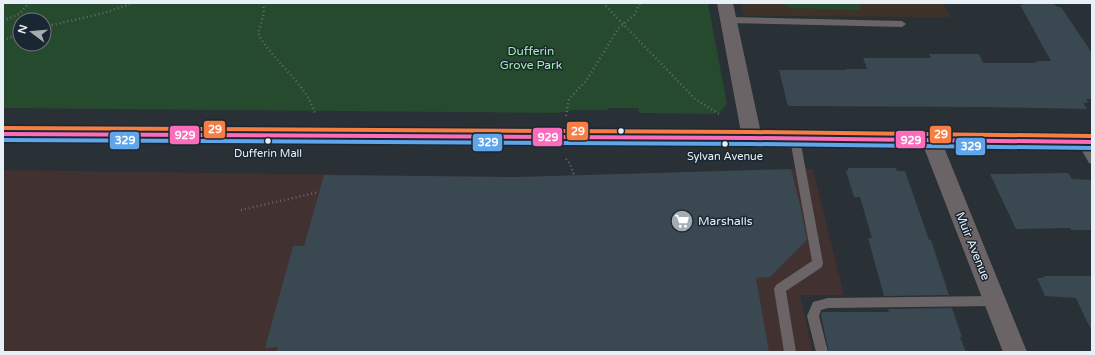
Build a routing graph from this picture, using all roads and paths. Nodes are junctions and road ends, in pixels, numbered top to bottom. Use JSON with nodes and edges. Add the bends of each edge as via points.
{"nodes":[{"id":1,"x":29,"y":3,"type":"edge"},
{"id":2,"x":133,"y":3,"type":"edge"},
{"id":3,"x":263,"y":3,"type":"edge"},
{"id":4,"x":603,"y":3,"type":"edge"},
{"id":5,"x":640,"y":3,"type":"edge"},
{"id":6,"x":725,"y":3,"type":"edge"},
{"id":7,"x":729,"y":20,"type":"junction"},
{"id":8,"x":3,"y":21,"type":"edge"},
{"id":9,"x":623,"y":23,"type":"junction"},
{"id":10,"x":902,"y":24,"type":"dead end"},
{"id":11,"x":52,"y":25,"type":"edge"},
{"id":12,"x":567,"y":113,"type":"dead end"},
{"id":13,"x":315,"y":114,"type":"dead end"},
{"id":14,"x":721,"y":115,"type":"dead end"},
{"id":15,"x":3,"y":134,"type":"edge"},
{"id":16,"x":752,"y":138,"type":"junction"},
{"id":17,"x":795,"y":139,"type":"junction"},
{"id":18,"x":931,"y":140,"type":"junction"},
{"id":19,"x":1087,"y":142,"type":"edge"},
{"id":20,"x":566,"y":159,"type":"dead end"},
{"id":21,"x":1092,"y":160,"type":"edge"},
{"id":22,"x":574,"y":175,"type":"dead end"},
{"id":23,"x":319,"y":192,"type":"dead end"},
{"id":24,"x":241,"y":210,"type":"dead end"},
{"id":25,"x":995,"y":301,"type":"junction"},
{"id":26,"x":790,"y":352,"type":"edge"},
{"id":27,"x":822,"y":352,"type":"edge"},
{"id":28,"x":1015,"y":352,"type":"edge"}],
"edges":[{"from":1,"to":8,"type":"path","via":[[19,14]]},
{"from":2,"to":11,"type":"path","via":[[104,13]]},
{"from":3,"to":13,"type":"path","via":[[264,13],[258,33],[263,43],[297,83],[313,106]]},
{"from":4,"to":9,"type":"path"},
{"from":5,"to":9,"type":"path","via":[[634,15]]},
{"from":6,"to":7,"type":"street"},
{"from":7,"to":10,"type":"lane"},
{"from":7,"to":16,"type":"street"},
{"from":9,"to":12,"type":"path","via":[[586,81],[569,99]]},
{"from":9,"to":14,"type":"path","via":[[695,99]]},
{"from":15,"to":16,"type":"main road"},
{"from":16,"to":17,"type":"main road"},
{"from":17,"to":18,"type":"main road"},
{"from":17,"to":26,"type":"lane","via":[[818,263],[780,289]]},
{"from":18,"to":19,"type":"main road"},
{"from":18,"to":25,"type":"street","name":"Muir Avenue"},
{"from":19,"to":21,"type":"lane"},
{"from":20,"to":22,"type":"path"},
{"from":23,"to":24,"type":"path"},
{"from":25,"to":27,"type":"lane","via":[[823,304],[817,306],[813,316]]},
{"from":25,"to":28,"type":"street","name":"Muir Avenue"}]}
